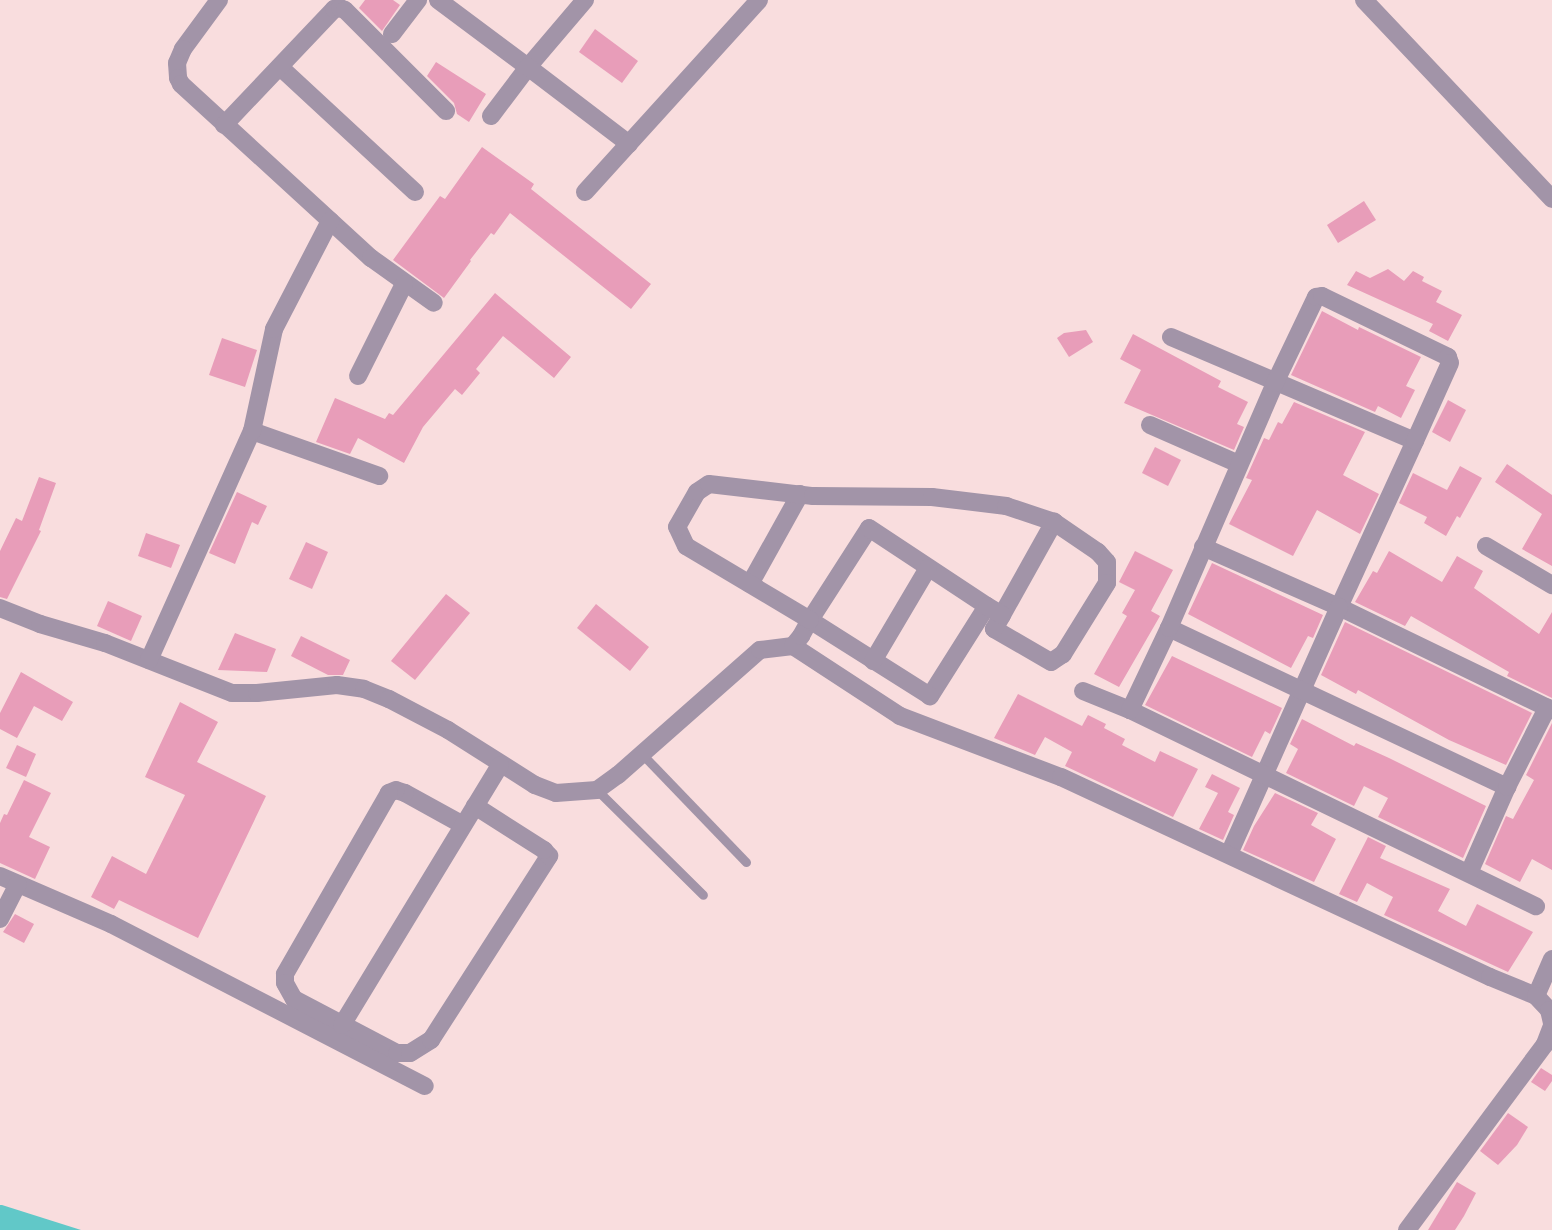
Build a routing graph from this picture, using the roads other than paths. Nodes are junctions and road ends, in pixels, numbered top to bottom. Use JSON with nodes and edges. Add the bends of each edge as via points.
{"nodes":[{"id":1,"x":219,"y":0,"type":"edge"},
{"id":2,"x":418,"y":0,"type":"edge"},
{"id":3,"x":438,"y":0,"type":"edge"},
{"id":4,"x":585,"y":0,"type":"edge"},
{"id":5,"x":759,"y":0,"type":"edge"},
{"id":6,"x":1366,"y":1,"type":"edge"},
{"id":7,"x":392,"y":34,"type":"dead end"},
{"id":8,"x":280,"y":67,"type":"junction"},
{"id":9,"x":528,"y":67,"type":"junction"},
{"id":10,"x":446,"y":111,"type":"dead end"},
{"id":11,"x":491,"y":116,"type":"dead end"},
{"id":12,"x":224,"y":125,"type":"junction"},
{"id":13,"x":629,"y":144,"type":"junction"},
{"id":14,"x":415,"y":192,"type":"dead end"},
{"id":15,"x":585,"y":192,"type":"dead end"},
{"id":16,"x":1550,"y":194,"type":"edge"},
{"id":17,"x":330,"y":221,"type":"junction"},
{"id":18,"x":404,"y":284,"type":"junction"},
{"id":19,"x":434,"y":303,"type":"dead end"},
{"id":20,"x":1172,"y":338,"type":"dead end"},
{"id":21,"x":358,"y":376,"type":"dead end"},
{"id":22,"x":1275,"y":383,"type":"junction"},
{"id":23,"x":1150,"y":424,"type":"dead end"},
{"id":24,"x":252,"y":431,"type":"junction"},
{"id":25,"x":1415,"y":441,"type":"junction"},
{"id":26,"x":1239,"y":464,"type":"junction"},
{"id":27,"x":379,"y":476,"type":"dead end"},
{"id":28,"x":800,"y":494,"type":"junction"},
{"id":29,"x":864,"y":496,"type":"junction"},
{"id":30,"x":1054,"y":522,"type":"junction"},
{"id":31,"x":869,"y":528,"type":"junction"},
{"id":32,"x":1486,"y":546,"type":"dead end"},
{"id":33,"x":1203,"y":547,"type":"junction"},
{"id":34,"x":928,"y":568,"type":"junction"},
{"id":35,"x":750,"y":584,"type":"junction"},
{"id":36,"x":1552,"y":585,"type":"edge"},
{"id":37,"x":1339,"y":607,"type":"junction"},
{"id":38,"x":0,"y":608,"type":"edge"},
{"id":39,"x":994,"y":610,"type":"junction"},
{"id":40,"x":810,"y":620,"type":"junction"},
{"id":41,"x":1169,"y":628,"type":"junction"},
{"id":42,"x":793,"y":646,"type":"junction"},
{"id":43,"x":149,"y":660,"type":"junction"},
{"id":44,"x":873,"y":661,"type":"junction"},
{"id":45,"x":1303,"y":690,"type":"junction"},
{"id":46,"x":1083,"y":691,"type":"dead end"},
{"id":47,"x":930,"y":696,"type":"junction"},
{"id":48,"x":1550,"y":709,"type":"edge"},
{"id":49,"x":1130,"y":710,"type":"junction"},
{"id":50,"x":908,"y":719,"type":"junction"},
{"id":51,"x":642,"y":754,"type":"junction"},
{"id":52,"x":500,"y":765,"type":"junction"},
{"id":53,"x":1266,"y":777,"type":"junction"},
{"id":54,"x":1507,"y":787,"type":"junction"},
{"id":55,"x":597,"y":790,"type":"junction"},
{"id":56,"x":475,"y":806,"type":"junction"},
{"id":57,"x":463,"y":825,"type":"junction"},
{"id":58,"x":1229,"y":854,"type":"junction"},
{"id":59,"x":746,"y":862,"type":"dead end"},
{"id":60,"x":1469,"y":873,"type":"junction"},
{"id":61,"x":0,"y":876,"type":"edge"},
{"id":62,"x":18,"y":884,"type":"junction"},
{"id":63,"x":703,"y":894,"type":"dead end"},
{"id":64,"x":1536,"y":906,"type":"dead end"},
{"id":65,"x":0,"y":919,"type":"edge"},
{"id":66,"x":1552,"y":959,"type":"edge"},
{"id":67,"x":1536,"y":996,"type":"junction"},
{"id":68,"x":342,"y":1025,"type":"junction"},
{"id":69,"x":1552,"y":1025,"type":"edge"},
{"id":70,"x":425,"y":1086,"type":"dead end"},
{"id":71,"x":1407,"y":1230,"type":"edge"}],
"edges":[{"from":1,"to":12,"type":"street","via":[[183,49],[177,72],[181,84]]},
{"from":2,"to":7,"type":"street"},
{"from":3,"to":9,"type":"street"},
{"from":4,"to":9,"type":"street"},
{"from":5,"to":13,"type":"street"},
{"from":6,"to":16,"type":"street"},
{"from":8,"to":10,"type":"street","via":[[334,9],[340,8]]},
{"from":8,"to":12,"type":"street"},
{"from":8,"to":14,"type":"street"},
{"from":9,"to":11,"type":"street"},
{"from":9,"to":13,"type":"street"},
{"from":12,"to":17,"type":"street"},
{"from":13,"to":15,"type":"street"},
{"from":17,"to":18,"type":"street"},
{"from":17,"to":24,"type":"street","via":[[274,329]]},
{"from":18,"to":19,"type":"street"},
{"from":18,"to":21,"type":"street"},
{"from":20,"to":22,"type":"street"},
{"from":22,"to":25,"type":"street"},
{"from":22,"to":25,"type":"street","via":[[1312,301],[1322,296],[1450,360]]},
{"from":22,"to":26,"type":"street"},
{"from":23,"to":26,"type":"street"},
{"from":24,"to":27,"type":"street"},
{"from":24,"to":43,"type":"street"},
{"from":25,"to":37,"type":"street"},
{"from":26,"to":33,"type":"street"},
{"from":28,"to":29,"type":"street"},
{"from":28,"to":35,"type":"street"},
{"from":28,"to":35,"type":"street","via":[[709,484],[697,492],[677,527],[686,546]]},
{"from":29,"to":30,"type":"street","via":[[981,501]]},
{"from":29,"to":31,"type":"street"},
{"from":30,"to":39,"type":"street"},
{"from":30,"to":39,"type":"street","via":[[1107,562],[1107,583],[1063,654],[1051,662],[994,629]]},
{"from":31,"to":34,"type":"street"},
{"from":31,"to":40,"type":"street"},
{"from":32,"to":36,"type":"street"},
{"from":33,"to":37,"type":"street"},
{"from":33,"to":41,"type":"street"},
{"from":34,"to":39,"type":"street"},
{"from":34,"to":44,"type":"street"},
{"from":35,"to":40,"type":"street"},
{"from":37,"to":45,"type":"street"},
{"from":37,"to":48,"type":"street"},
{"from":38,"to":43,"type":"street"},
{"from":39,"to":47,"type":"street"},
{"from":40,"to":42,"type":"street"},
{"from":40,"to":44,"type":"street"},
{"from":41,"to":45,"type":"street"},
{"from":41,"to":49,"type":"street"},
{"from":42,"to":50,"type":"street"},
{"from":42,"to":51,"type":"street","via":[[760,650]]},
{"from":43,"to":52,"type":"street","via":[[232,693],[337,685],[364,688],[448,730]]},
{"from":44,"to":47,"type":"street"},
{"from":45,"to":53,"type":"street"},
{"from":45,"to":54,"type":"street"},
{"from":46,"to":49,"type":"street"},
{"from":47,"to":50,"type":"street"},
{"from":48,"to":54,"type":"street"},
{"from":49,"to":53,"type":"street"},
{"from":50,"to":58,"type":"street","via":[[1061,777]]},
{"from":51,"to":55,"type":"street"},
{"from":51,"to":59,"type":"lane"},
{"from":52,"to":55,"type":"street","via":[[556,793]]},
{"from":52,"to":56,"type":"street"},
{"from":53,"to":58,"type":"street"},
{"from":53,"to":60,"type":"street"},
{"from":54,"to":60,"type":"street"},
{"from":55,"to":63,"type":"lane"},
{"from":56,"to":57,"type":"street"},
{"from":56,"to":68,"type":"street","via":[[544,850],[549,856],[546,864],[423,1047],[397,1053]]},
{"from":57,"to":68,"type":"street"},
{"from":57,"to":68,"type":"street","via":[[396,790],[384,799],[285,974],[285,983],[294,999]]},
{"from":58,"to":67,"type":"street"},
{"from":60,"to":64,"type":"street"},
{"from":61,"to":62,"type":"street"},
{"from":62,"to":65,"type":"street"},
{"from":62,"to":70,"type":"street","via":[[111,924]]},
{"from":66,"to":67,"type":"street"},
{"from":67,"to":69,"type":"street","via":[[1549,1010]]},
{"from":69,"to":71,"type":"street","via":[[1545,1044]]}]}
